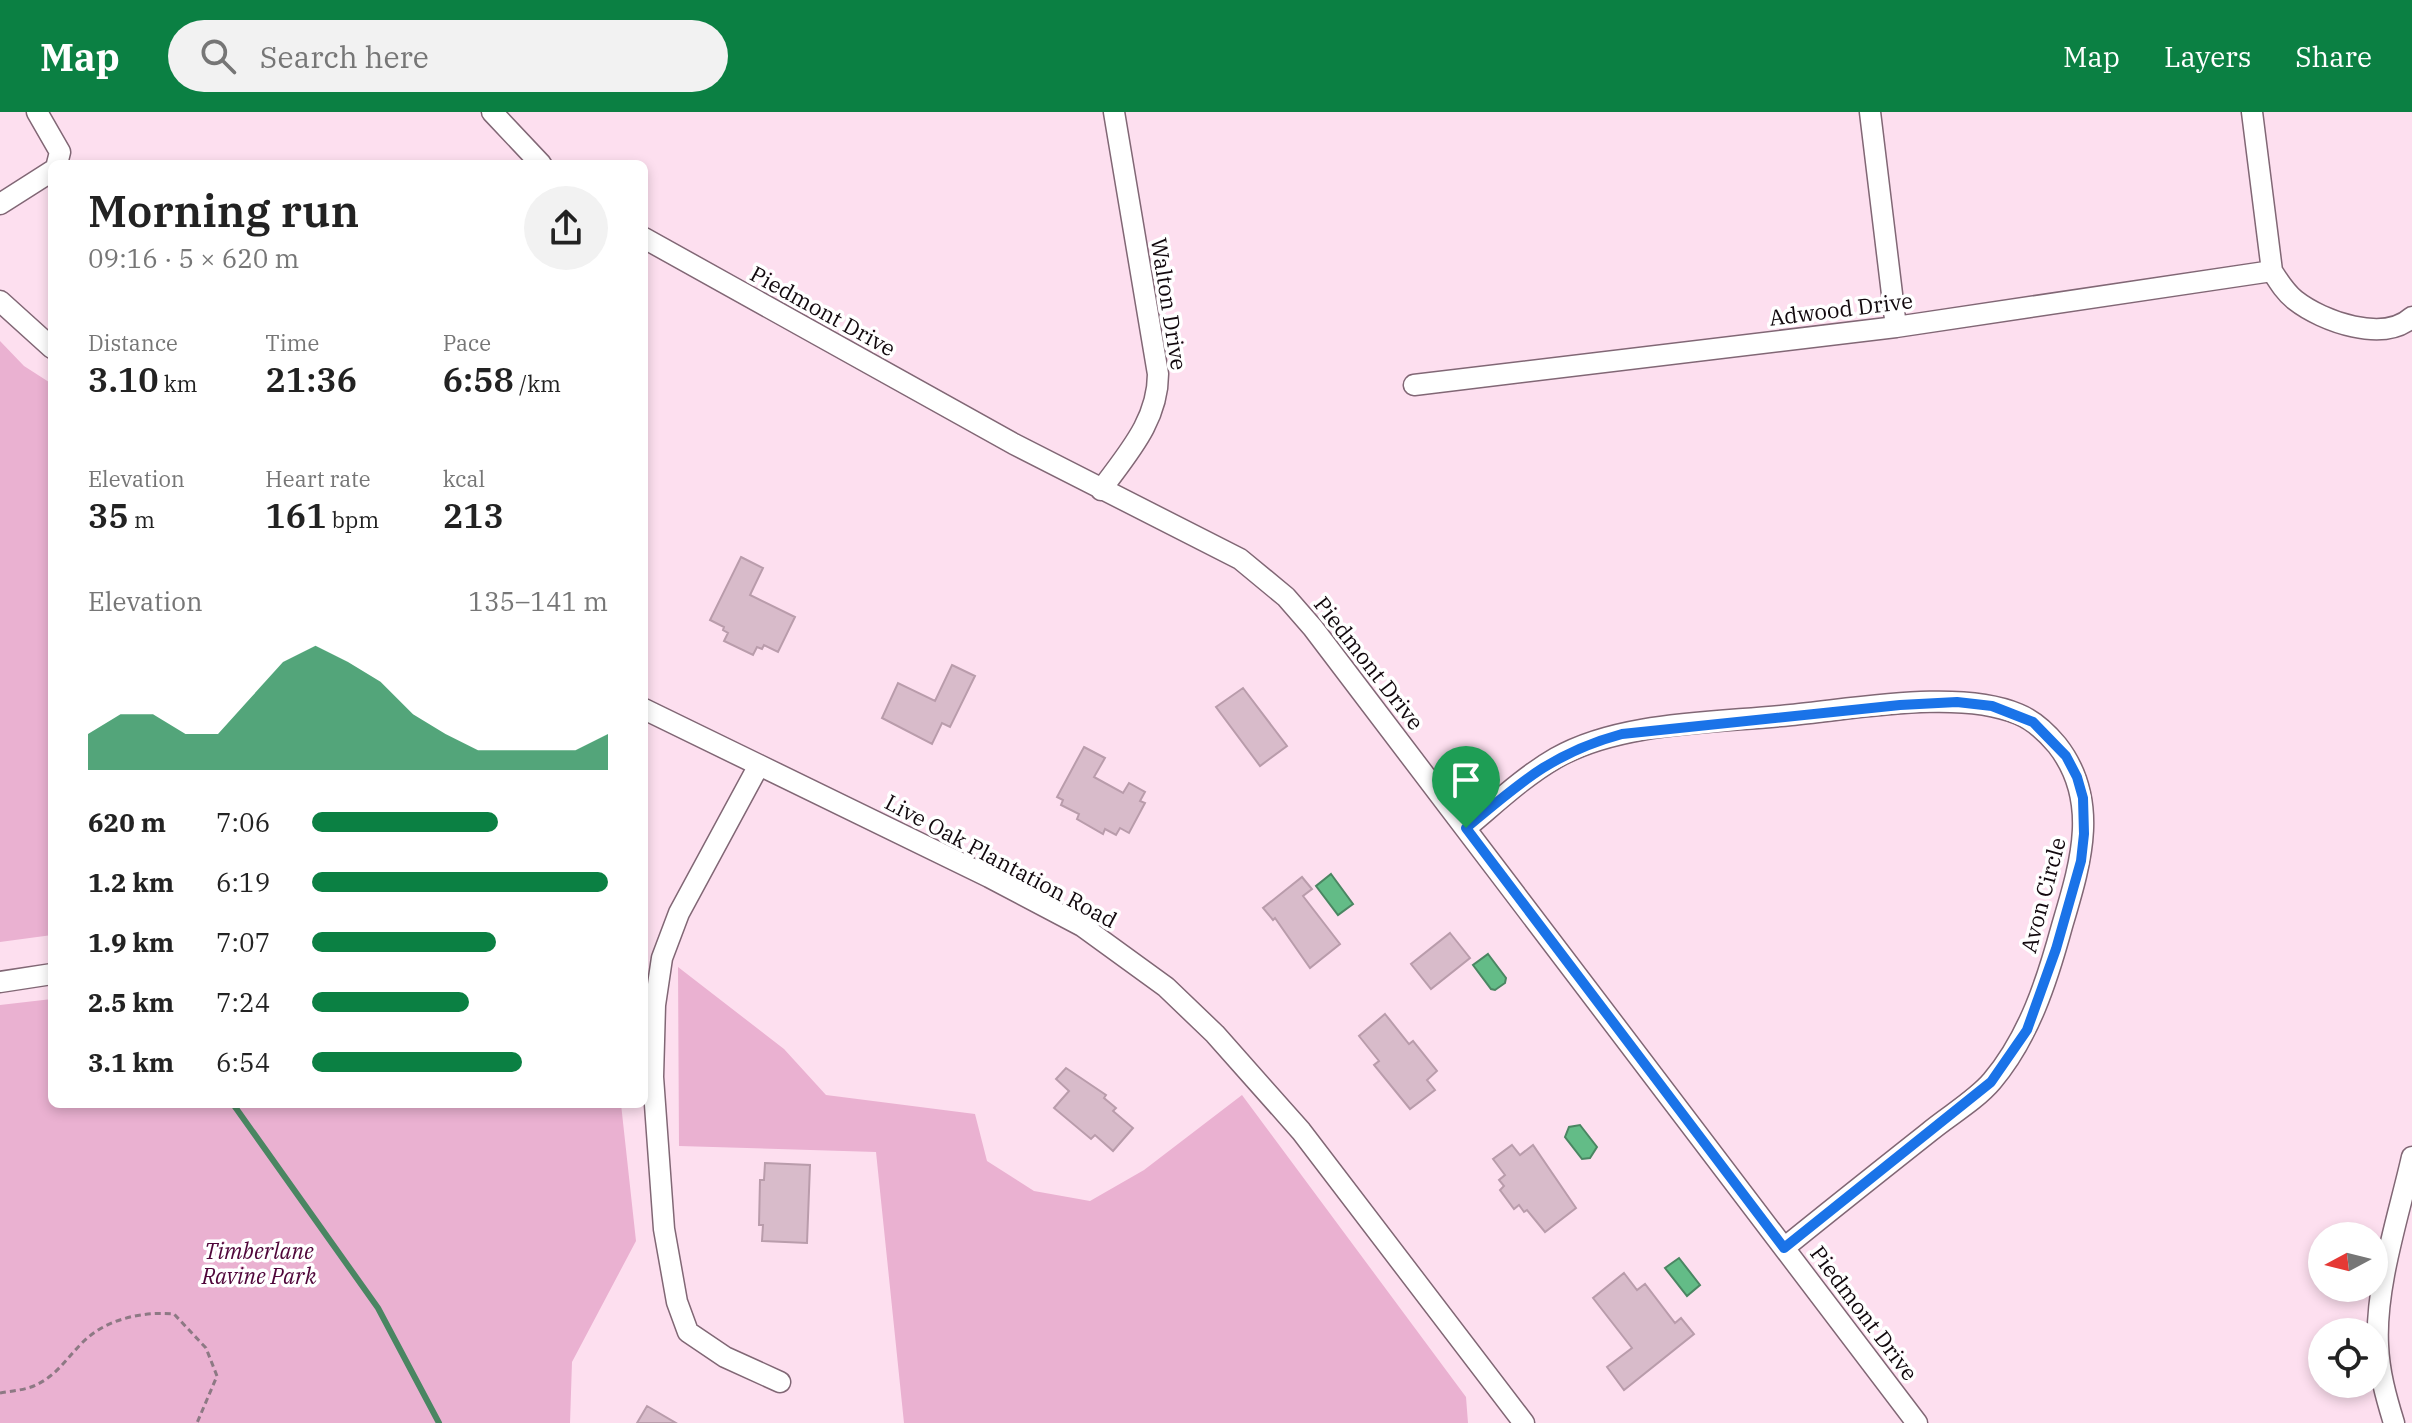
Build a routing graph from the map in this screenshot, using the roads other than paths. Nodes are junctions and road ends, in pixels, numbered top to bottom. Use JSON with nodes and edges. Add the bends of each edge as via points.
{"nodes":[{"id":1,"x":37,"y":112,"type":"edge"},
{"id":2,"x":492,"y":112,"type":"edge"},
{"id":3,"x":1114,"y":112,"type":"edge"},
{"id":4,"x":1870,"y":112,"type":"edge"},
{"id":5,"x":2252,"y":112,"type":"edge"},
{"id":6,"x":58,"y":160,"type":"edge"},
{"id":7,"x":537,"y":160,"type":"edge"},
{"id":8,"x":48,"y":174,"type":"edge"},
{"id":9,"x":0,"y":204,"type":"edge"},
{"id":10,"x":648,"y":240,"type":"edge"},
{"id":11,"x":2272,"y":271,"type":"junction"},
{"id":12,"x":0,"y":301,"type":"edge"},
{"id":13,"x":2412,"y":317,"type":"edge"},
{"id":14,"x":1896,"y":327,"type":"junction"},
{"id":15,"x":48,"y":344,"type":"edge"},
{"id":16,"x":1414,"y":385,"type":"dead end"},
{"id":17,"x":1101,"y":490,"type":"junction"},
{"id":18,"x":648,"y":711,"type":"edge"},
{"id":19,"x":759,"y":765,"type":"junction"},
{"id":20,"x":1466,"y":828,"type":"junction"},
{"id":21,"x":48,"y":975,"type":"edge"},
{"id":22,"x":0,"y":982,"type":"edge"},
{"id":23,"x":2412,"y":1157,"type":"edge"},
{"id":24,"x":1784,"y":1248,"type":"junction"},
{"id":25,"x":780,"y":1382,"type":"dead end"},
{"id":26,"x":1524,"y":1423,"type":"edge"},
{"id":27,"x":1917,"y":1423,"type":"edge"},
{"id":28,"x":2394,"y":1423,"type":"edge"}],
"edges":[{"from":1,"to":6,"type":"street","via":[[60,152]]},
{"from":2,"to":7,"type":"street"},
{"from":3,"to":17,"type":"street","name":"Walton Drive","via":[[1158,393],[1142,432]]},
{"from":4,"to":14,"type":"street"},
{"from":5,"to":11,"type":"street"},
{"from":8,"to":9,"type":"street"},
{"from":10,"to":17,"type":"street","name":"Piedmont Drive"},
{"from":11,"to":13,"type":"street","via":[[2283,288],[2313,312],[2366,330],[2384,331]]},
{"from":11,"to":14,"type":"street","name":"Adwood Drive"},
{"from":12,"to":15,"type":"street"},
{"from":14,"to":16,"type":"street","name":"Adwood Drive"},
{"from":17,"to":20,"type":"street","name":"Piedmont Drive","via":[[1259,572],[1313,628]]},
{"from":18,"to":19,"type":"street","name":"Live Oak Plantation Road"},
{"from":19,"to":25,"type":"street","via":[[679,913],[662,958],[653,1077],[664,1229],[688,1332],[725,1357]]},
{"from":19,"to":26,"type":"street","name":"Live Oak Plantation Road","via":[[1082,926],[1166,987],[1301,1131]]},
{"from":20,"to":24,"type":"street","name":"Piedmont Drive"},
{"from":20,"to":24,"type":"street","name":"Avon Circle","via":[[1556,758],[1622,734],[1669,727],[1957,702],[2018,714],[2066,756],[2083,798],[2081,861],[2027,1030],[1991,1082]]},
{"from":21,"to":22,"type":"street"},
{"from":23,"to":28,"type":"street","via":[[2383,1287],[2377,1342]]},
{"from":24,"to":27,"type":"street","name":"Piedmont Drive"}]}
